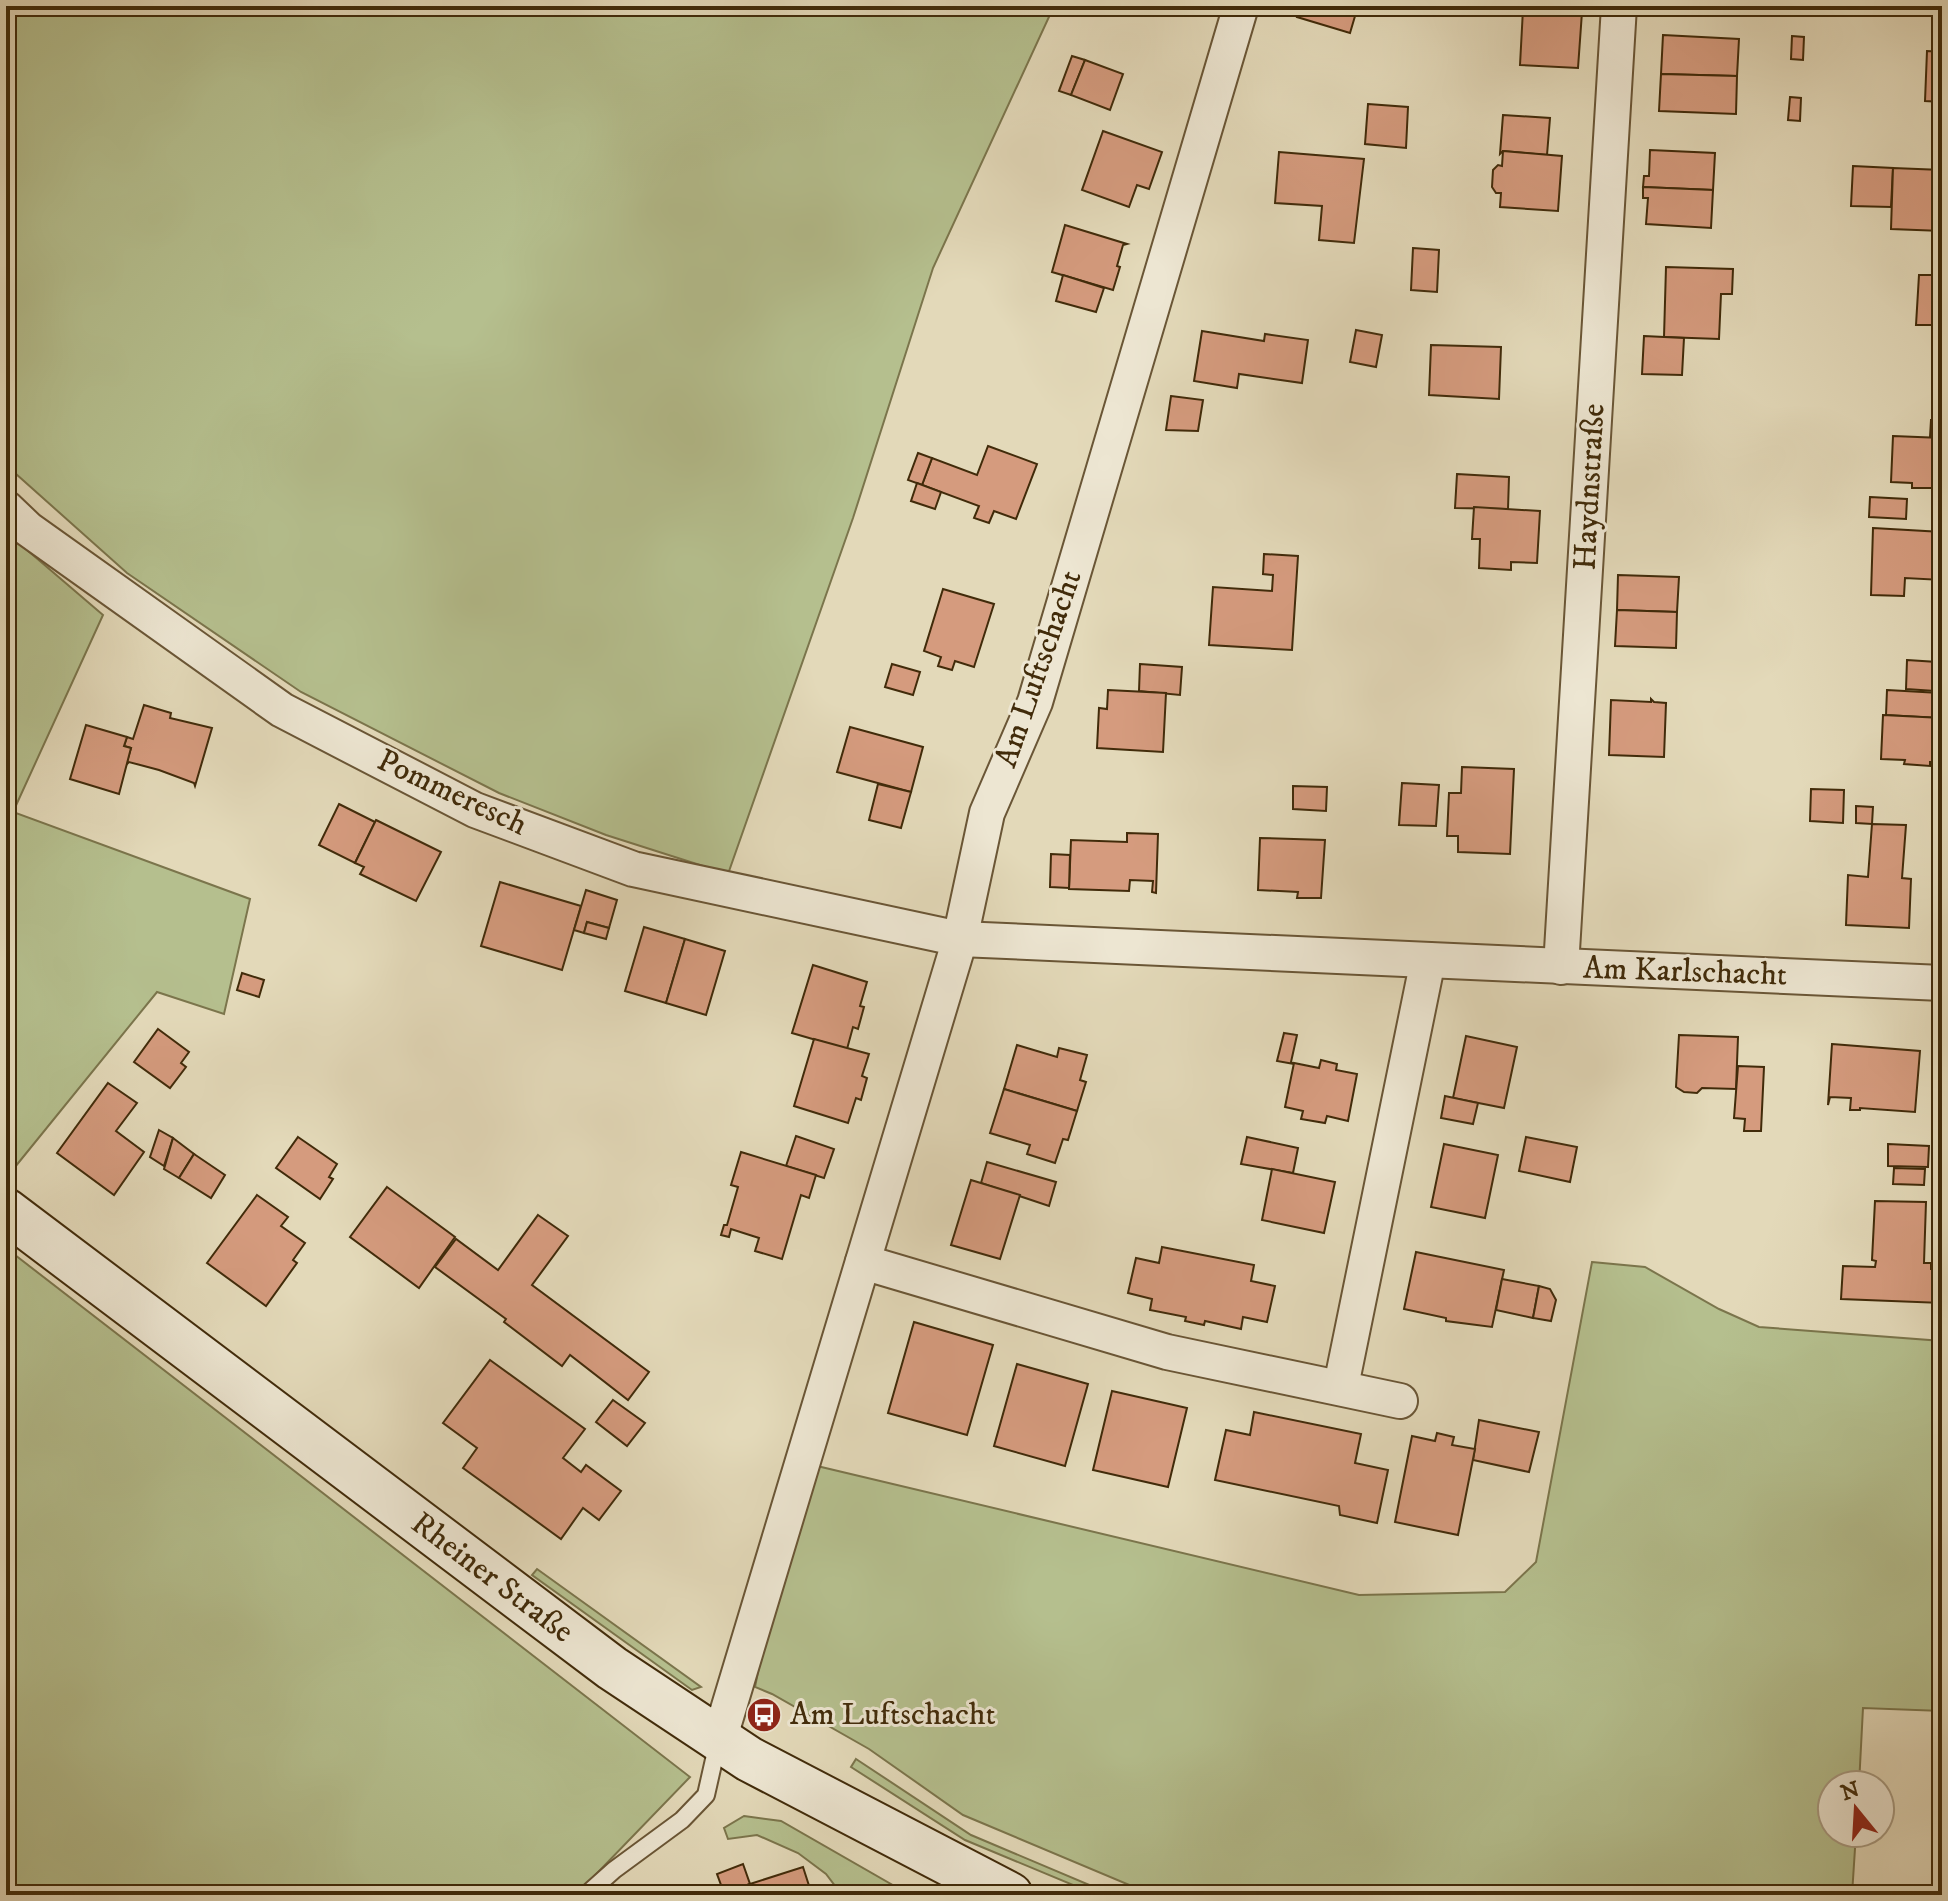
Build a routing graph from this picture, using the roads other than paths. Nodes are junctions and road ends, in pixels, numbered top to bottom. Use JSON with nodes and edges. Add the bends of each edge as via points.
{"nodes":[{"id":1,"x":1241,"y":6,"type":"edge"},
{"id":2,"x":1619,"y":6,"type":"edge"},
{"id":3,"x":6,"y":508,"type":"edge"},
{"id":4,"x":960,"y":939,"type":"junction"},
{"id":5,"x":1428,"y":960,"type":"junction"},
{"id":6,"x":1561,"y":967,"type":"junction"},
{"id":7,"x":1942,"y":983,"type":"edge"},
{"id":8,"x":6,"y":1211,"type":"edge"},
{"id":9,"x":863,"y":1262,"type":"junction"},
{"id":10,"x":1341,"y":1386,"type":"junction"},
{"id":11,"x":1400,"y":1401,"type":"dead end"},
{"id":12,"x":719,"y":1740,"type":"junction"},
{"id":13,"x":586,"y":1895,"type":"edge"},
{"id":14,"x":1010,"y":1895,"type":"edge"}],
"edges":[{"from":1,"to":4,"type":"street","name":"Am Luftschacht","via":[[1035,702],[987,813]]},
{"from":2,"to":6,"type":"street","name":"Haydnstraße"},
{"from":3,"to":4,"type":"street","name":"Pommeresch","via":[[282,710],[475,810],[633,869]]},
{"from":4,"to":5,"type":"street","name":"Am Karlschacht"},
{"from":4,"to":9,"type":"street","name":"Am Luftschacht"},
{"from":5,"to":6,"type":"street","name":"Am Karlschacht"},
{"from":5,"to":10,"type":"street"},
{"from":6,"to":7,"type":"street","name":"Am Karlschacht"},
{"from":8,"to":12,"type":"main road","name":"Rheiner Straße","via":[[612,1668]]},
{"from":9,"to":10,"type":"street","via":[[1167,1352]]},
{"from":9,"to":12,"type":"street","name":"Am Luftschacht"},
{"from":10,"to":11,"type":"street"},
{"from":12,"to":13,"type":"lane","via":[[706,1795]]},
{"from":12,"to":14,"type":"main road","name":"Rheiner Straße"}]}
